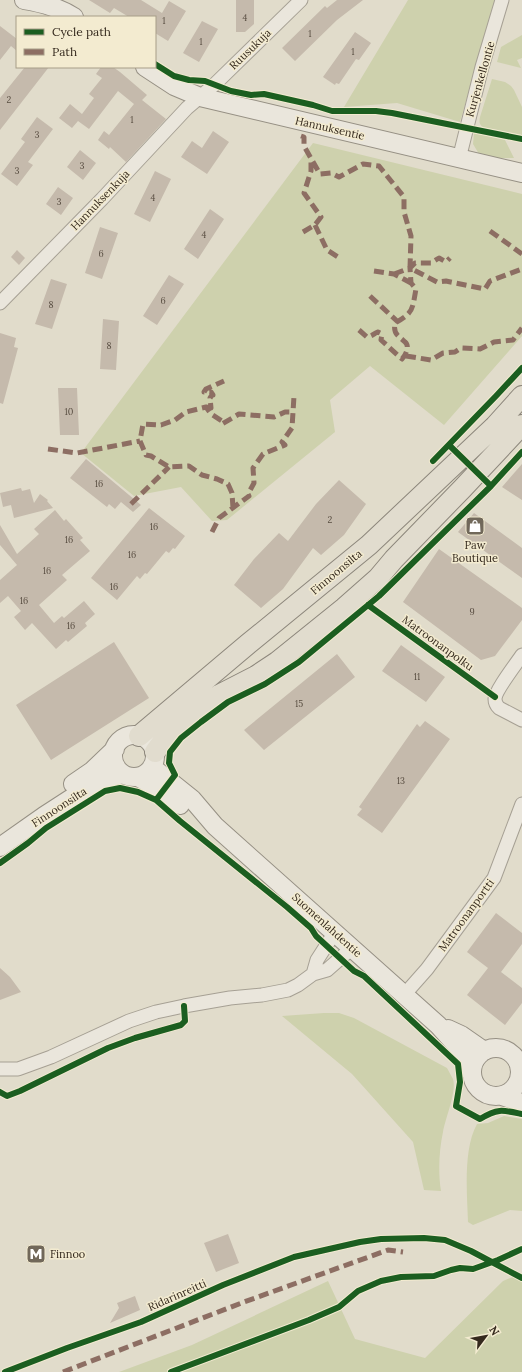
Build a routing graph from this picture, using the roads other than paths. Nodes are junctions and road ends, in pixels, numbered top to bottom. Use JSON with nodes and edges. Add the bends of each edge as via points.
{"nodes":[{"id":1,"x":24,"y":0,"type":"edge"},
{"id":2,"x":301,"y":0,"type":"edge"},
{"id":3,"x":502,"y":0,"type":"edge"},
{"id":4,"x":72,"y":16,"type":"edge"},
{"id":5,"x":146,"y":68,"type":"edge"},
{"id":6,"x":200,"y":97,"type":"junction"},
{"id":7,"x":459,"y":159,"type":"junction"},
{"id":8,"x":522,"y":173,"type":"edge"},
{"id":9,"x":0,"y":303,"type":"edge"},
{"id":10,"x":522,"y":396,"type":"edge"},
{"id":11,"x":522,"y":425,"type":"edge"},
{"id":12,"x":522,"y":655,"type":"edge"},
{"id":13,"x":522,"y":720,"type":"edge"},
{"id":14,"x":139,"y":736,"type":"junction"},
{"id":15,"x":115,"y":749,"type":"junction"},
{"id":16,"x":154,"y":759,"type":"junction"},
{"id":17,"x":130,"y":775,"type":"junction"},
{"id":18,"x":522,"y":804,"type":"edge"},
{"id":19,"x":216,"y":826,"type":"junction"},
{"id":20,"x":0,"y":834,"type":"edge"},
{"id":21,"x":0,"y":847,"type":"edge"},
{"id":22,"x":335,"y":932,"type":"junction"},
{"id":23,"x":352,"y":948,"type":"junction"},
{"id":24,"x":313,"y":974,"type":"junction"},
{"id":25,"x":404,"y":995,"type":"junction"},
{"id":26,"x":438,"y":1025,"type":"junction"},
{"id":27,"x":484,"y":1051,"type":"junction"},
{"id":28,"x":0,"y":1069,"type":"edge"},
{"id":29,"x":520,"y":1072,"type":"edge"},
{"id":30,"x":471,"y":1073,"type":"junction"},
{"id":31,"x":502,"y":1096,"type":"junction"},
{"id":32,"x":522,"y":1103,"type":"edge"}],
"edges":[{"from":1,"to":4,"type":"main road","via":[[45,4]]},
{"from":2,"to":6,"type":"street","name":"Ruusukuja"},
{"from":3,"to":7,"type":"street","name":"Kurjenkellontie"},
{"from":5,"to":6,"type":"main road","name":"Hannuksentie","via":[[174,86]]},
{"from":6,"to":7,"type":"main road","name":"Hannuksentie"},
{"from":6,"to":9,"type":"street","name":"Hannuksenkuja"},
{"from":7,"to":8,"type":"main road","name":"Hannuksentie"},
{"from":10,"to":14,"type":"main road","name":"Finnoonsilta","via":[[495,426],[369,544]]},
{"from":11,"to":16,"type":"main road","via":[[378,578],[277,662],[202,707],[163,741]]},
{"from":12,"to":13,"type":"street","via":[[495,697],[499,708]]},
{"from":14,"to":15,"type":"main road","via":[[124,738],[118,742]]},
{"from":14,"to":16,"type":"main road","via":[[151,745]]},
{"from":15,"to":17,"type":"main road","via":[[113,756],[117,769]]},
{"from":15,"to":20,"type":"main road","name":"Finnoonsilta","via":[[92,771]]},
{"from":16,"to":17,"type":"main road","via":[[146,774]]},
{"from":16,"to":19,"type":"main road","name":"Suomenlahdentie"},
{"from":17,"to":19,"type":"main road","name":"Suomenlahdentie","via":[[162,791]]},
{"from":17,"to":21,"type":"main road","name":"Finnoonsilta","via":[[98,781]]},
{"from":18,"to":25,"type":"street","name":"Matroonanportti","via":[[494,878],[427,969]]},
{"from":19,"to":22,"type":"main road","name":"Suomenlahdentie"},
{"from":22,"to":23,"type":"main road","name":"Suomenlahdentie"},
{"from":22,"to":24,"type":"street","via":[[317,960]]},
{"from":23,"to":24,"type":"street","via":[[327,970]]},
{"from":23,"to":25,"type":"main road","name":"Suomenlahdentie"},
{"from":24,"to":28,"type":"street","via":[[298,985],[279,992],[156,1012],[129,1021],[51,1057],[18,1069]]},
{"from":25,"to":26,"type":"main road","name":"Suomenlahdentie"},
{"from":26,"to":27,"type":"main road","name":"Suomenlahdentie","via":[[461,1035]]},
{"from":26,"to":30,"type":"main road","name":"Suomenlahdentie","via":[[466,1056]]},
{"from":27,"to":29,"type":"main road","via":[[503,1049],[514,1057]]},
{"from":27,"to":30,"type":"main road","via":[[474,1060]]},
{"from":29,"to":31,"type":"main road","via":[[514,1088]]},
{"from":30,"to":31,"type":"main road","via":[[472,1080],[479,1090],[488,1096]]},
{"from":31,"to":32,"type":"main road"}]}
